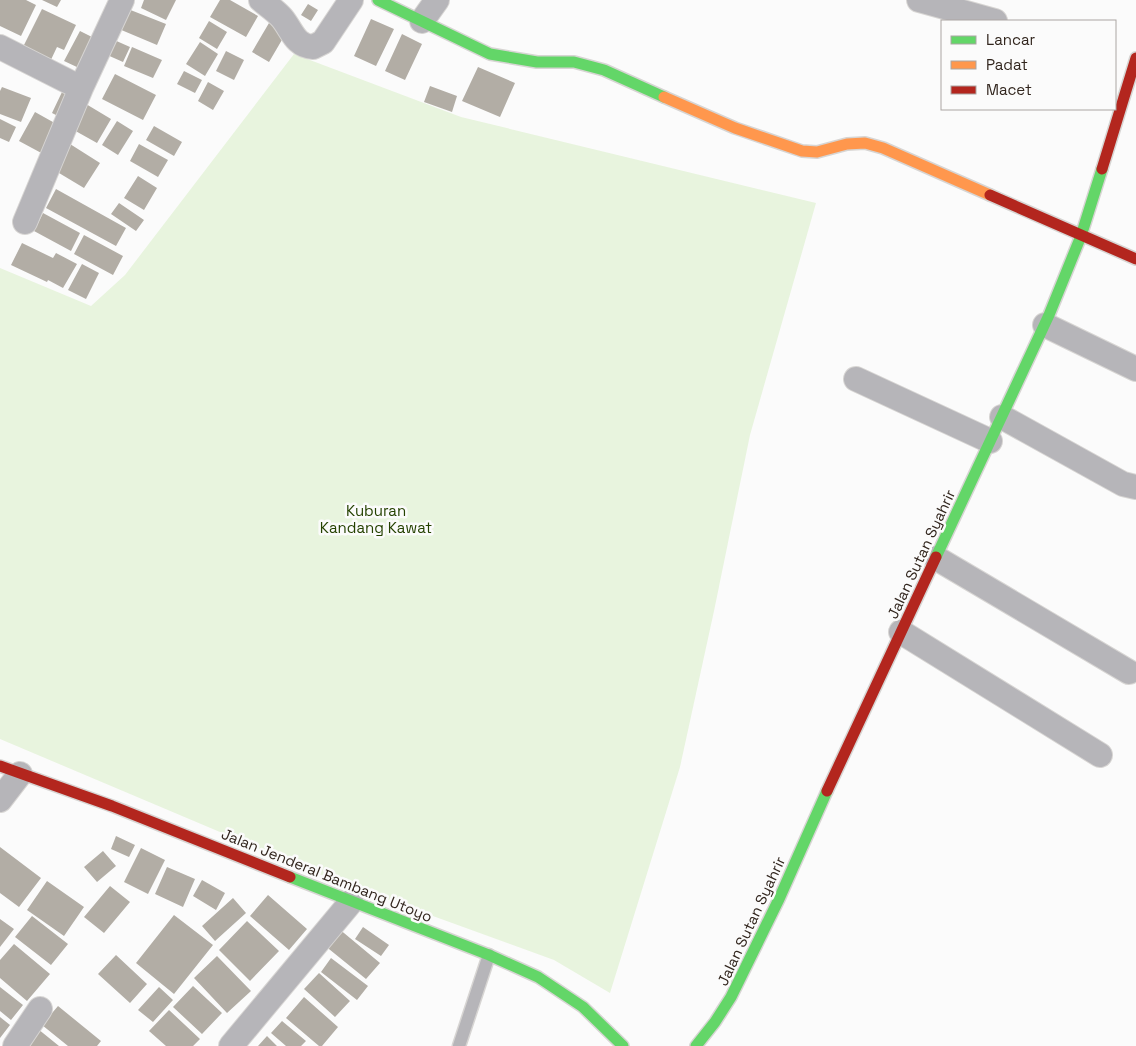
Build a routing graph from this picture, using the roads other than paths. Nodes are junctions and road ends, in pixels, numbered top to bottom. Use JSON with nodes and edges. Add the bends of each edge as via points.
{"nodes":[{"id":1,"x":122,"y":0,"type":"edge"},
{"id":2,"x":261,"y":0,"type":"edge"},
{"id":3,"x":351,"y":0,"type":"edge"},
{"id":4,"x":378,"y":0,"type":"edge"},
{"id":5,"x":437,"y":0,"type":"edge"},
{"id":6,"x":919,"y":0,"type":"edge"},
{"id":7,"x":991,"y":20,"type":"edge"},
{"id":8,"x":422,"y":21,"type":"junction"},
{"id":9,"x":0,"y":47,"type":"edge"},
{"id":10,"x":1127,"y":67,"type":"edge"},
{"id":11,"x":81,"y":88,"type":"junction"},
{"id":12,"x":1116,"y":107,"type":"edge"},
{"id":13,"x":1115,"y":110,"type":"edge"},
{"id":14,"x":24,"y":222,"type":"dead end"},
{"id":15,"x":1081,"y":236,"type":"junction"},
{"id":16,"x":1136,"y":259,"type":"edge"},
{"id":17,"x":1045,"y":325,"type":"junction"},
{"id":18,"x":1136,"y":369,"type":"edge"},
{"id":19,"x":856,"y":378,"type":"dead end"},
{"id":20,"x":1002,"y":417,"type":"junction"},
{"id":21,"x":990,"y":441,"type":"junction"},
{"id":22,"x":1136,"y":486,"type":"edge"},
{"id":23,"x":936,"y":558,"type":"junction"},
{"id":24,"x":902,"y":632,"type":"junction"},
{"id":25,"x":1128,"y":672,"type":"dead end"},
{"id":26,"x":1100,"y":755,"type":"dead end"},
{"id":27,"x":10,"y":770,"type":"edge"},
{"id":28,"x":0,"y":800,"type":"edge"},
{"id":29,"x":351,"y":902,"type":"junction"},
{"id":30,"x":489,"y":955,"type":"junction"},
{"id":31,"x":40,"y":1009,"type":"dead end"},
{"id":32,"x":15,"y":1046,"type":"edge"},
{"id":33,"x":230,"y":1046,"type":"edge"},
{"id":34,"x":459,"y":1046,"type":"edge"},
{"id":35,"x":623,"y":1046,"type":"edge"},
{"id":36,"x":696,"y":1046,"type":"edge"}],
"edges":[{"from":1,"to":11,"type":"street"},
{"from":2,"to":3,"type":"street","via":[[281,16],[298,41],[313,48],[323,42]]},
{"from":4,"to":8,"type":"street"},
{"from":5,"to":8,"type":"street"},
{"from":6,"to":7,"type":"street"},
{"from":8,"to":15,"type":"street","via":[[490,54],[537,62],[574,62],[604,70],[735,128],[802,151],[817,152],[865,143],[883,148]]},
{"from":9,"to":11,"type":"street"},
{"from":10,"to":12,"type":"street","name":"Jalan Sutan Syahrir"},
{"from":11,"to":14,"type":"street"},
{"from":13,"to":15,"type":"street","name":"Jalan Sutan Syahrir"},
{"from":15,"to":16,"type":"street"},
{"from":15,"to":17,"type":"street","name":"Jalan Sutan Syahrir"},
{"from":17,"to":18,"type":"street"},
{"from":17,"to":20,"type":"street","name":"Jalan Sutan Syahrir"},
{"from":19,"to":21,"type":"street"},
{"from":20,"to":21,"type":"street","name":"Jalan Sutan Syahrir"},
{"from":20,"to":22,"type":"street","via":[[1123,484]]},
{"from":21,"to":23,"type":"street","name":"Jalan Sutan Syahrir"},
{"from":23,"to":24,"type":"street","name":"Jalan Sutan Syahrir"},
{"from":23,"to":25,"type":"street"},
{"from":24,"to":26,"type":"street"},
{"from":24,"to":36,"type":"street","name":"Jalan Sutan Syahrir","via":[[731,997]]},
{"from":27,"to":28,"type":"street"},
{"from":27,"to":29,"type":"street","name":"Jalan Jenderal Bambang Utoyo","via":[[112,806]]},
{"from":29,"to":30,"type":"street","name":"Jalan Jenderal Bambang Utoyo"},
{"from":29,"to":33,"type":"street"},
{"from":30,"to":34,"type":"lane"},
{"from":30,"to":35,"type":"street","name":"Jalan Jenderal Bambang Utoyo","via":[[538,977],[583,1007]]},
{"from":31,"to":32,"type":"street"}]}
